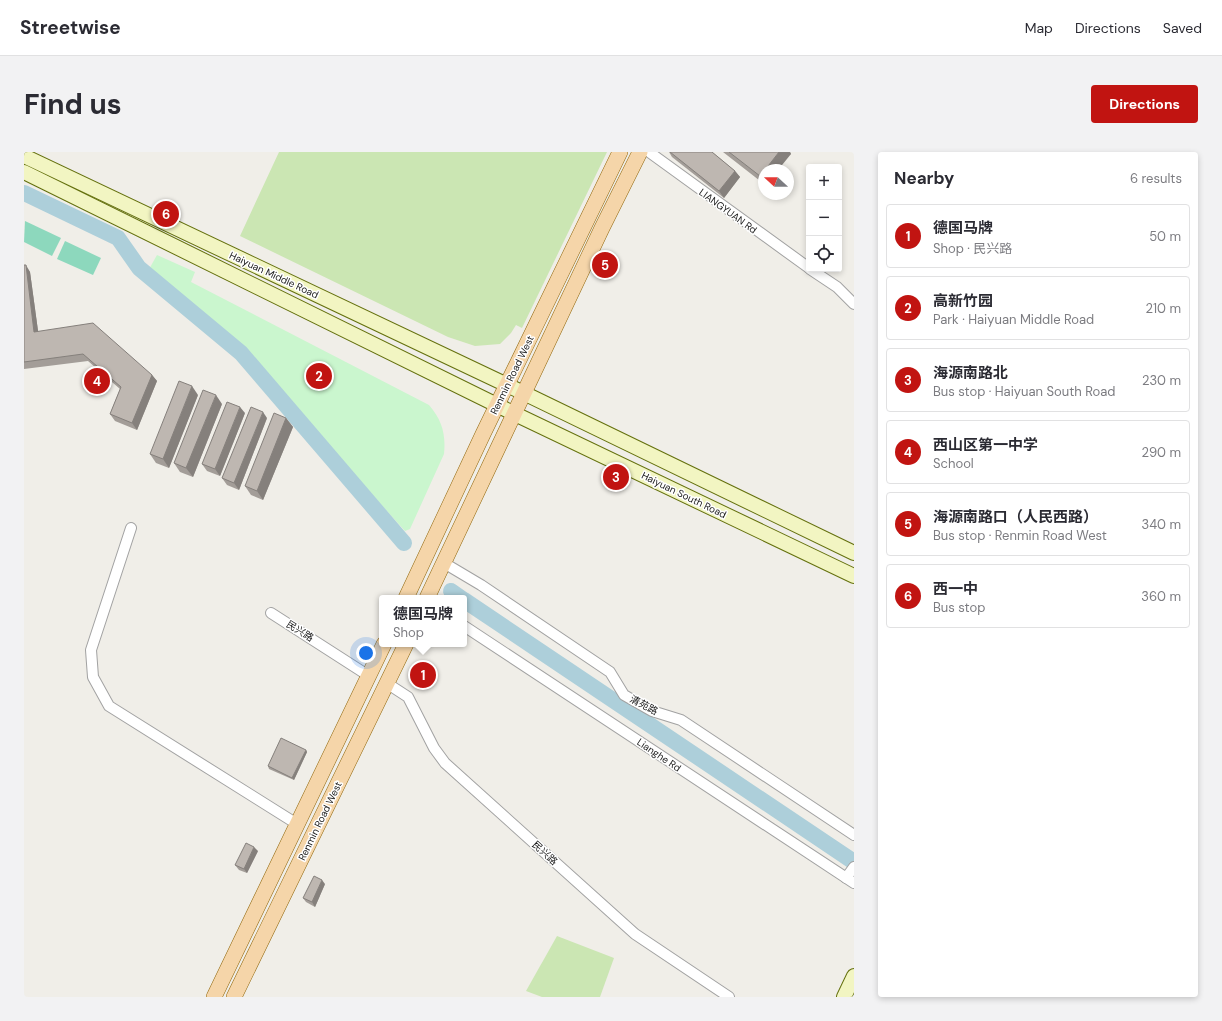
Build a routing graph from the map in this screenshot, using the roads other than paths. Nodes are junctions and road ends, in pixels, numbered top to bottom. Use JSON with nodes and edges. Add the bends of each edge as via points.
{"nodes":[{"id":1,"x":620,"y":152,"type":"edge"},
{"id":2,"x":640,"y":152,"type":"edge"},
{"id":3,"x":649,"y":152,"type":"edge"},
{"id":4,"x":27,"y":158,"type":"edge"},
{"id":5,"x":24,"y":172,"type":"edge"},
{"id":6,"x":806,"y":265,"type":"edge"},
{"id":7,"x":815,"y":272,"type":"edge"},
{"id":8,"x":854,"y":304,"type":"edge"},
{"id":9,"x":507,"y":385,"type":"junction"},
{"id":10,"x":525,"y":393,"type":"junction"},
{"id":11,"x":497,"y":405,"type":"junction"},
{"id":12,"x":515,"y":414,"type":"junction"},
{"id":13,"x":131,"y":528,"type":"dead end"},
{"id":14,"x":854,"y":553,"type":"edge"},
{"id":15,"x":444,"y":563,"type":"junction"},
{"id":16,"x":854,"y":576,"type":"edge"},
{"id":17,"x":407,"y":595,"type":"edge"},
{"id":18,"x":428,"y":595,"type":"edge"},
{"id":19,"x":271,"y":613,"type":"dead end"},
{"id":20,"x":467,"y":628,"type":"edge"},
{"id":21,"x":383,"y":647,"type":"edge"},
{"id":22,"x":405,"y":647,"type":"edge"},
{"id":23,"x":369,"y":676,"type":"junction"},
{"id":24,"x":388,"y":684,"type":"junction"},
{"id":25,"x":297,"y":824,"type":"junction"},
{"id":26,"x":854,"y":835,"type":"edge"},
{"id":27,"x":854,"y":867,"type":"edge"},
{"id":28,"x":850,"y":881,"type":"edge"},
{"id":29,"x":854,"y":976,"type":"edge"},
{"id":30,"x":214,"y":997,"type":"edge"},
{"id":31,"x":234,"y":997,"type":"edge"},
{"id":32,"x":729,"y":997,"type":"edge"},
{"id":33,"x":844,"y":997,"type":"edge"}],
"edges":[{"from":1,"to":9,"type":"main road","name":"Renmin Road West"},
{"from":2,"to":10,"type":"main road","name":"Renmin Road West"},
{"from":3,"to":6,"type":"street","name":"LIANGYUAN Rd"},
{"from":4,"to":9,"type":"main road","name":"Haiyuan Middle Road"},
{"from":5,"to":11,"type":"main road","name":"Haiyuan Middle Road"},
{"from":7,"to":8,"type":"street","name":"LIANGYUAN Rd"},
{"from":9,"to":10,"type":"main road","name":"Haiyuan Middle Road"},
{"from":9,"to":11,"type":"main road","name":"Renmin Road West"},
{"from":10,"to":12,"type":"main road","name":"Renmin Road West"},
{"from":10,"to":14,"type":"main road"},
{"from":11,"to":12,"type":"main road","name":"Haiyuan Middle Road"},
{"from":11,"to":17,"type":"main road","name":"Renmin Road West"},
{"from":12,"to":15,"type":"main road","name":"Renmin Road West"},
{"from":12,"to":16,"type":"main road","name":"Haiyuan South Road"},
{"from":13,"to":25,"type":"street","via":[[91,650],[93,678],[108,706]]},
{"from":15,"to":18,"type":"main road","name":"Renmin Road West"},
{"from":15,"to":26,"type":"street","name":"清苑路","via":[[610,672],[624,695],[652,711],[681,720]]},
{"from":19,"to":23,"type":"street","name":"民兴路"},
{"from":20,"to":28,"type":"street","name":"Lianghe Rd"},
{"from":21,"to":23,"type":"main road","name":"Renmin Road West"},
{"from":22,"to":24,"type":"main road","name":"Renmin Road West"},
{"from":23,"to":25,"type":"main road","name":"Renmin Road West"},
{"from":24,"to":31,"type":"main road","name":"Renmin Road West"},
{"from":24,"to":32,"type":"street","name":"民兴路","via":[[408,697],[434,748],[445,762],[635,934]]},
{"from":25,"to":30,"type":"main road","name":"Renmin Road West"},
{"from":27,"to":28,"type":"street"},
{"from":29,"to":33,"type":"main road"}]}
